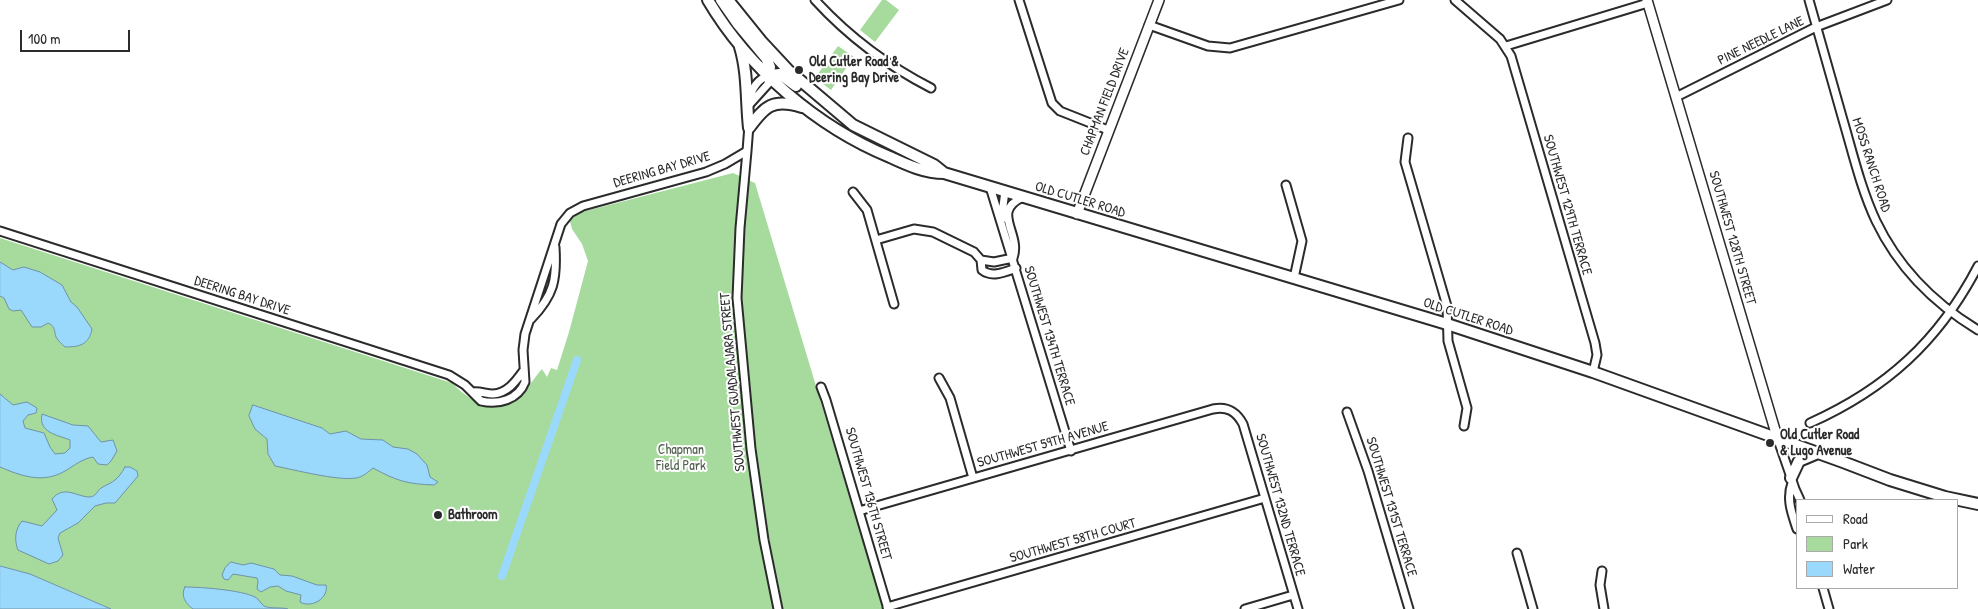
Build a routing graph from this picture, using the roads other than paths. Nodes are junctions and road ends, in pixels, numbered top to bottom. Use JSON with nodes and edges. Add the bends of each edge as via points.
{"nodes":[{"id":1,"x":708,"y":0,"type":"edge"},
{"id":2,"x":721,"y":0,"type":"edge"},
{"id":3,"x":728,"y":0,"type":"edge"},
{"id":4,"x":815,"y":0,"type":"edge"},
{"id":5,"x":1019,"y":0,"type":"edge"},
{"id":6,"x":1159,"y":0,"type":"edge"},
{"id":7,"x":1398,"y":0,"type":"edge"},
{"id":8,"x":1456,"y":0,"type":"edge"},
{"id":9,"x":1809,"y":0,"type":"edge"},
{"id":10,"x":1887,"y":0,"type":"edge"},
{"id":11,"x":1648,"y":2,"type":"edge"},
{"id":12,"x":1149,"y":25,"type":"junction"},
{"id":13,"x":1816,"y":27,"type":"junction"},
{"id":14,"x":740,"y":46,"type":"junction"},
{"id":15,"x":1506,"y":46,"type":"junction"},
{"id":16,"x":769,"y":75,"type":"junction"},
{"id":17,"x":931,"y":88,"type":"dead end"},
{"id":18,"x":1676,"y":97,"type":"junction"},
{"id":19,"x":804,"y":108,"type":"junction"},
{"id":20,"x":853,"y":125,"type":"junction"},
{"id":21,"x":749,"y":128,"type":"junction"},
{"id":22,"x":1108,"y":130,"type":"junction"},
{"id":23,"x":1408,"y":138,"type":"dead end"},
{"id":24,"x":747,"y":151,"type":"junction"},
{"id":25,"x":944,"y":173,"type":"junction"},
{"id":26,"x":1286,"y":185,"type":"dead end"},
{"id":27,"x":990,"y":187,"type":"junction"},
{"id":28,"x":1005,"y":191,"type":"junction"},
{"id":29,"x":854,"y":192,"type":"dead end"},
{"id":30,"x":1023,"y":197,"type":"junction"},
{"id":31,"x":1077,"y":214,"type":"junction"},
{"id":32,"x":1008,"y":222,"type":"junction"},
{"id":33,"x":0,"y":231,"type":"edge"},
{"id":34,"x":876,"y":240,"type":"junction"},
{"id":35,"x":555,"y":242,"type":"junction"},
{"id":36,"x":1013,"y":258,"type":"junction"},
{"id":37,"x":981,"y":260,"type":"junction"},
{"id":38,"x":1978,"y":266,"type":"edge"},
{"id":39,"x":1016,"y":268,"type":"junction"},
{"id":40,"x":1294,"y":278,"type":"junction"},
{"id":41,"x":894,"y":304,"type":"dead end"},
{"id":42,"x":1950,"y":311,"type":"junction"},
{"id":43,"x":529,"y":321,"type":"junction"},
{"id":44,"x":1447,"y":324,"type":"junction"},
{"id":45,"x":1978,"y":330,"type":"edge"},
{"id":46,"x":1593,"y":372,"type":"junction"},
{"id":47,"x":939,"y":378,"type":"dead end"},
{"id":48,"x":821,"y":387,"type":"dead end"},
{"id":49,"x":1233,"y":411,"type":"joint"},
{"id":50,"x":1348,"y":412,"type":"dead end"},
{"id":51,"x":1810,"y":422,"type":"dead end"},
{"id":52,"x":1464,"y":426,"type":"dead end"},
{"id":53,"x":1778,"y":440,"type":"junction"},
{"id":54,"x":1071,"y":451,"type":"junction"},
{"id":55,"x":1818,"y":453,"type":"junction"},
{"id":56,"x":974,"y":478,"type":"junction"},
{"id":57,"x":1793,"y":483,"type":"junction"},
{"id":58,"x":1265,"y":498,"type":"junction"},
{"id":59,"x":1796,"y":499,"type":"edge"},
{"id":60,"x":1800,"y":499,"type":"edge"},
{"id":61,"x":1978,"y":504,"type":"edge"},
{"id":62,"x":859,"y":511,"type":"junction"},
{"id":63,"x":1796,"y":525,"type":"edge"},
{"id":64,"x":1517,"y":553,"type":"dead end"},
{"id":65,"x":1602,"y":571,"type":"dead end"},
{"id":66,"x":1823,"y":589,"type":"edge"},
{"id":67,"x":1293,"y":595,"type":"junction"},
{"id":68,"x":888,"y":608,"type":"edge"},
{"id":69,"x":1601,"y":608,"type":"edge"},
{"id":70,"x":778,"y":609,"type":"edge"},
{"id":71,"x":1245,"y":609,"type":"edge"},
{"id":72,"x":1298,"y":609,"type":"edge"},
{"id":73,"x":1409,"y":609,"type":"edge"},
{"id":74,"x":1533,"y":609,"type":"edge"},
{"id":75,"x":1829,"y":609,"type":"edge"}],
"edges":[{"from":1,"to":14,"type":"main road"},
{"from":2,"to":16,"type":"main road","via":[[766,58]]},
{"from":3,"to":20,"type":"main road","name":"OLD CUTLER ROAD","via":[[782,63]]},
{"from":4,"to":17,"type":"street","via":[[877,55]]},
{"from":5,"to":22,"type":"street","via":[[1052,103],[1060,111]]},
{"from":6,"to":12,"type":"street","name":"CHAPMAN FIELD DRIVE"},
{"from":7,"to":12,"type":"street","via":[[1230,48],[1208,46]]},
{"from":8,"to":15,"type":"street"},
{"from":9,"to":13,"type":"street","name":"MOSS RANCH ROAD"},
{"from":10,"to":13,"type":"street","name":"PINE NEEDLE LANE"},
{"from":11,"to":15,"type":"street"},
{"from":11,"to":18,"type":"street","name":"SOUTHWEST 128TH STREET"},
{"from":12,"to":22,"type":"street","name":"CHAPMAN FIELD DRIVE"},
{"from":13,"to":18,"type":"street","name":"PINE NEEDLE LANE"},
{"from":13,"to":42,"type":"street","name":"MOSS RANCH ROAD","via":[[1876,220],[1913,276]]},
{"from":14,"to":16,"type":"main road"},
{"from":14,"to":21,"type":"main road"},
{"from":15,"to":46,"type":"street","name":"SOUTHWEST 129TH TERRACE","via":[[1515,67],[1594,343],[1597,355]]},
{"from":16,"to":19,"type":"main road","name":"OLD CUTLER ROAD"},
{"from":16,"to":20,"type":"main road","via":[[786,77],[824,109]]},
{"from":16,"to":21,"type":"street","via":[[768,84],[749,105]]},
{"from":18,"to":53,"type":"street","name":"SOUTHWEST 128TH STREET"},
{"from":19,"to":21,"type":"main road","via":[[789,103],[773,104],[761,112]]},
{"from":19,"to":25,"type":"main road","name":"OLD CUTLER ROAD","via":[[875,151],[932,173]]},
{"from":20,"to":25,"type":"main road","name":"OLD CUTLER ROAD"},
{"from":21,"to":24,"type":"street"},
{"from":22,"to":31,"type":"street","name":"CHAPMAN FIELD DRIVE"},
{"from":23,"to":44,"type":"street","via":[[1405,162],[1447,306]]},
{"from":24,"to":35,"type":"street","name":"DEERING BAY DRIVE","via":[[709,171],[576,209],[563,221]]},
{"from":24,"to":70,"type":"street","name":"SOUTHWEST GUADALAJARA STREET","via":[[737,298],[752,459]]},
{"from":25,"to":27,"type":"main road","name":"OLD CUTLER ROAD"},
{"from":26,"to":40,"type":"street","via":[[1302,241]]},
{"from":27,"to":28,"type":"main road","name":"OLD CUTLER ROAD"},
{"from":27,"to":36,"type":"street","name":"SOUTHWEST 134TH TERRACE","via":[[1008,251]]},
{"from":28,"to":30,"type":"main road","name":"OLD CUTLER ROAD"},
{"from":28,"to":32,"type":"street","name":"SOUTHWEST 134TH TERRACE","via":[[1004,214]]},
{"from":29,"to":34,"type":"street","via":[[867,210]]},
{"from":30,"to":31,"type":"main road","name":"OLD CUTLER ROAD"},
{"from":30,"to":32,"type":"street","via":[[1010,206]]},
{"from":31,"to":40,"type":"main road","name":"OLD CUTLER ROAD"},
{"from":32,"to":36,"type":"street","name":"SOUTHWEST 134TH TERRACE","via":[[1016,248]]},
{"from":33,"to":43,"type":"street","name":"DEERING BAY DRIVE","via":[[449,375],[473,392],[476,398],[487,402],[512,398],[523,387],[523,342]]},
{"from":34,"to":37,"type":"street","via":[[914,229],[929,231],[974,252]]},
{"from":34,"to":41,"type":"street"},
{"from":35,"to":43,"type":"street","name":"DEERING BAY DRIVE"},
{"from":35,"to":43,"type":"street","name":"DEERING BAY DRIVE","via":[[556,276],[549,297]]},
{"from":36,"to":37,"type":"street","via":[[994,262]]},
{"from":36,"to":39,"type":"street","name":"SOUTHWEST 134TH TERRACE"},
{"from":37,"to":39,"type":"street","via":[[982,270],[988,274]]},
{"from":38,"to":42,"type":"street"},
{"from":39,"to":54,"type":"street","name":"SOUTHWEST 134TH TERRACE"},
{"from":40,"to":44,"type":"main road","name":"OLD CUTLER ROAD"},
{"from":42,"to":45,"type":"street","name":"MOSS RANCH ROAD"},
{"from":42,"to":51,"type":"street","via":[[1924,345],[1893,373],[1850,404]]},
{"from":44,"to":46,"type":"main road","name":"OLD CUTLER ROAD"},
{"from":44,"to":52,"type":"street","via":[[1448,341],[1467,408]]},
{"from":46,"to":53,"type":"main road","name":"OLD CUTLER ROAD"},
{"from":47,"to":56,"type":"street","via":[[950,398]]},
{"from":48,"to":62,"type":"street","name":"SOUTHWEST 136TH STREET"},
{"from":49,"to":54,"type":"street","name":"SOUTHWEST 59TH AVENUE","via":[[1213,409]]},
{"from":49,"to":58,"type":"street","name":"SOUTHWEST 132ND TERRACE","via":[[1243,424]]},
{"from":50,"to":73,"type":"street","name":"SOUTHWEST 131ST TERRACE"},
{"from":53,"to":55,"type":"main road","name":"OLD CUTLER ROAD"},
{"from":53,"to":57,"type":"street","name":"SOUTHWEST 128TH STREET"},
{"from":54,"to":56,"type":"street","name":"SOUTHWEST 59TH AVENUE"},
{"from":55,"to":57,"type":"main road","via":[[1799,461]]},
{"from":55,"to":61,"type":"main road","name":"OLD CUTLER ROAD","via":[[1915,488]]},
{"from":56,"to":62,"type":"street","name":"SOUTHWEST 59TH AVENUE"},
{"from":57,"to":59,"type":"street","name":"SOUTHWEST 128TH STREET"},
{"from":57,"to":60,"type":"street","name":"SOUTHWEST 128TH STREET"},
{"from":57,"to":63,"type":"street","name":"SOUTHWEST 128TH STREET","via":[[1789,491]]},
{"from":58,"to":67,"type":"street","name":"SOUTHWEST 132ND TERRACE"},
{"from":58,"to":68,"type":"street","name":"SOUTHWEST 58TH COURT"},
{"from":62,"to":68,"type":"street","name":"SOUTHWEST 136TH STREET"},
{"from":64,"to":74,"type":"street"},
{"from":65,"to":69,"type":"street"},
{"from":66,"to":75,"type":"street"},
{"from":67,"to":71,"type":"street"},
{"from":67,"to":72,"type":"street","name":"SOUTHWEST 132ND TERRACE"}]}
